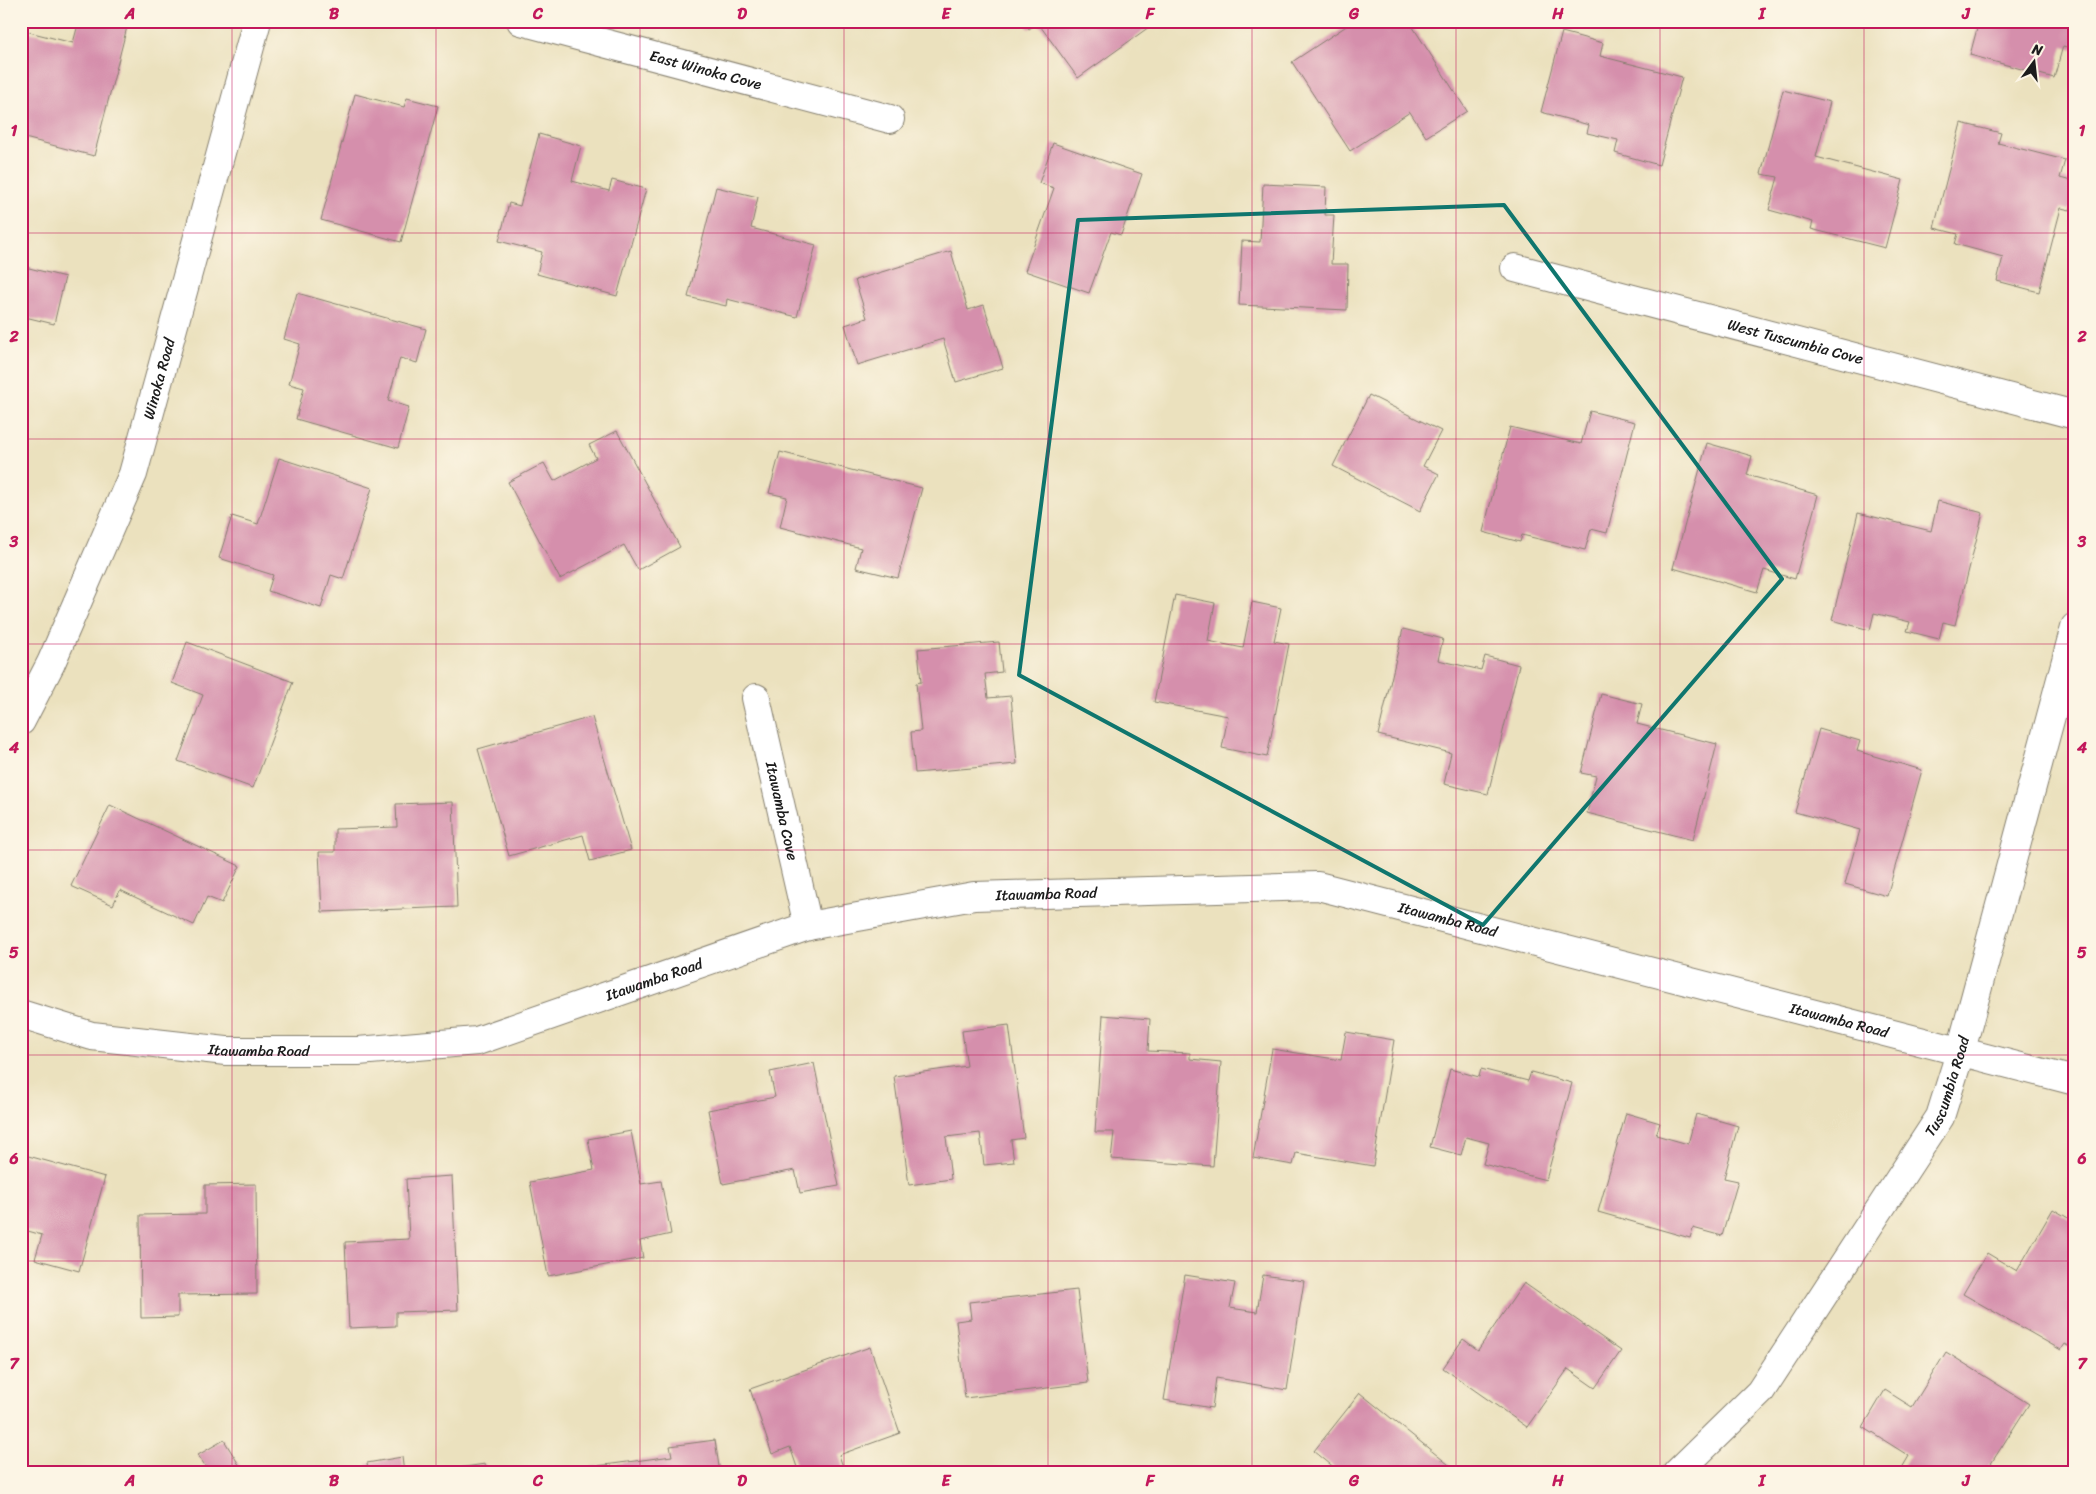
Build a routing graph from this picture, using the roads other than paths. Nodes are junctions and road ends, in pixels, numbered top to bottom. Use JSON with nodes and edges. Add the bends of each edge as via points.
{"nodes":[{"id":1,"x":257,"y":21,"type":"edge"},
{"id":2,"x":521,"y":21,"type":"edge"},
{"id":3,"x":890,"y":119,"type":"dead end"},
{"id":4,"x":1515,"y":268,"type":"dead end"},
{"id":5,"x":2075,"y":415,"type":"edge"},
{"id":6,"x":2075,"y":627,"type":"edge"},
{"id":7,"x":756,"y":698,"type":"dead end"},
{"id":8,"x":21,"y":721,"type":"edge"},
{"id":9,"x":808,"y":926,"type":"junction"},
{"id":10,"x":21,"y":1014,"type":"edge"},
{"id":11,"x":1961,"y":1050,"type":"junction"},
{"id":12,"x":2075,"y":1081,"type":"edge"},
{"id":13,"x":1677,"y":1473,"type":"edge"}],
"edges":[{"from":1,"to":8,"type":"street","name":"Winoka Road","via":[[133,474],[51,663]]},
{"from":2,"to":3,"type":"street","name":"East Winoka Cove"},
{"from":4,"to":5,"type":"street","name":"West Tuscumbia Cove"},
{"from":6,"to":11,"type":"street","name":"Tuscumbia Road"},
{"from":7,"to":9,"type":"street","name":"Itawamba Cove"},
{"from":9,"to":10,"type":"street","name":"Itawamba Road","via":[[477,1041],[358,1051],[226,1051],[92,1036]]},
{"from":9,"to":11,"type":"street","name":"Itawamba Road","via":[[974,896],[1318,886]]},
{"from":11,"to":12,"type":"street","name":"Itawamba Road"},
{"from":11,"to":13,"type":"street","name":"Tuscumbia Road","via":[[1940,1117],[1760,1392]]}]}
